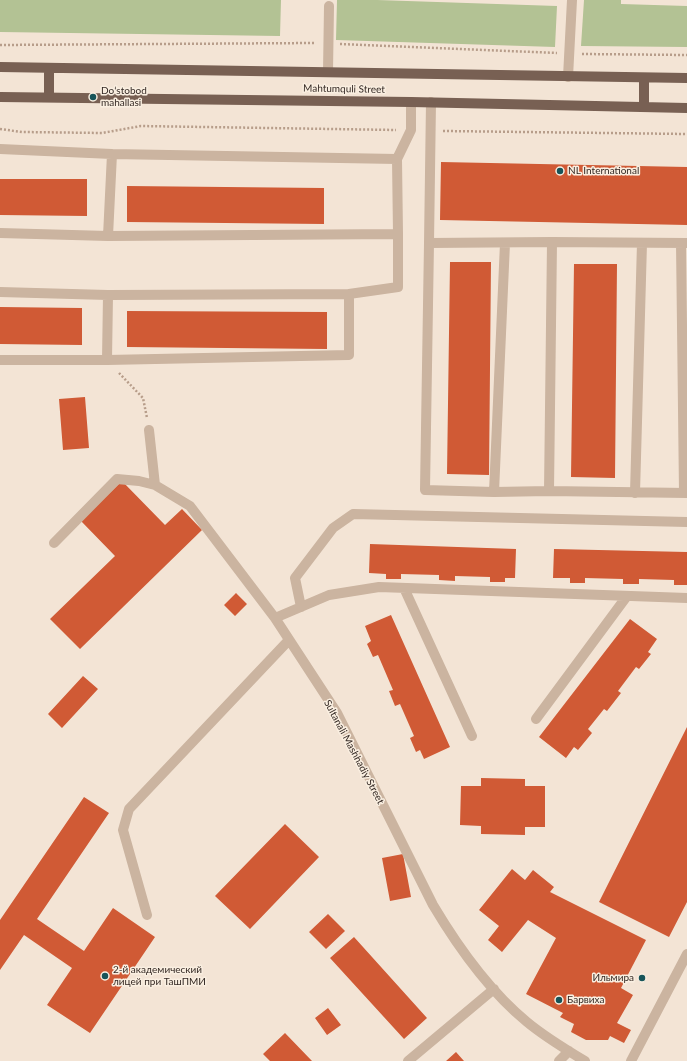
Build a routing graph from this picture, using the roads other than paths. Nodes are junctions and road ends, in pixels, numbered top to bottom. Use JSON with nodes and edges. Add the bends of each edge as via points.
{"nodes":[{"id":1,"x":572,"y":0,"type":"edge"},
{"id":2,"x":329,"y":6,"type":"dead end"},
{"id":3,"x":0,"y":67,"type":"edge"},
{"id":4,"x":49,"y":68,"type":"junction"},
{"id":5,"x":328,"y":72,"type":"junction"},
{"id":6,"x":568,"y":77,"type":"junction"},
{"id":7,"x":644,"y":78,"type":"junction"},
{"id":8,"x":687,"y":78,"type":"edge"},
{"id":9,"x":0,"y":97,"type":"edge"},
{"id":10,"x":49,"y":97,"type":"junction"},
{"id":11,"x":411,"y":102,"type":"junction"},
{"id":12,"x":432,"y":102,"type":"junction"},
{"id":13,"x":644,"y":107,"type":"junction"},
{"id":14,"x":687,"y":108,"type":"edge"},
{"id":15,"x":0,"y":149,"type":"edge"},
{"id":16,"x":112,"y":154,"type":"junction"},
{"id":17,"x":397,"y":159,"type":"junction"},
{"id":18,"x":0,"y":233,"type":"edge"},
{"id":19,"x":398,"y":234,"type":"junction"},
{"id":20,"x":108,"y":236,"type":"junction"},
{"id":21,"x":504,"y":242,"type":"junction"},
{"id":22,"x":552,"y":242,"type":"junction"},
{"id":23,"x":429,"y":243,"type":"junction"},
{"id":24,"x":642,"y":243,"type":"junction"},
{"id":25,"x":684,"y":243,"type":"edge"},
{"id":26,"x":0,"y":292,"type":"edge"},
{"id":27,"x":349,"y":294,"type":"junction"},
{"id":28,"x":108,"y":295,"type":"junction"},
{"id":29,"x":112,"y":359,"type":"junction"},
{"id":30,"x":0,"y":360,"type":"edge"},
{"id":31,"x":149,"y":430,"type":"road end"},
{"id":32,"x":155,"y":485,"type":"junction"},
{"id":33,"x":549,"y":491,"type":"junction"},
{"id":34,"x":494,"y":492,"type":"junction"},
{"id":35,"x":635,"y":493,"type":"junction"},
{"id":36,"x":685,"y":493,"type":"edge"},
{"id":37,"x":687,"y":522,"type":"edge"},
{"id":38,"x":54,"y":543,"type":"dead end"},
{"id":39,"x":404,"y":588,"type":"junction"},
{"id":40,"x":627,"y":596,"type":"junction"},
{"id":41,"x":687,"y":598,"type":"edge"},
{"id":42,"x":301,"y":607,"type":"junction"},
{"id":43,"x":275,"y":618,"type":"junction"},
{"id":44,"x":289,"y":640,"type":"junction"},
{"id":45,"x":536,"y":719,"type":"dead end"},
{"id":46,"x":472,"y":736,"type":"dead end"},
{"id":47,"x":147,"y":915,"type":"dead end"},
{"id":48,"x":687,"y":954,"type":"edge"},
{"id":49,"x":494,"y":989,"type":"junction"},
{"id":50,"x":569,"y":1051,"type":"junction"},
{"id":51,"x":408,"y":1061,"type":"edge"},
{"id":52,"x":559,"y":1061,"type":"edge"},
{"id":53,"x":585,"y":1061,"type":"edge"},
{"id":54,"x":631,"y":1061,"type":"edge"}],
"edges":[{"from":1,"to":6,"type":"street"},
{"from":2,"to":5,"type":"street"},
{"from":3,"to":4,"type":"main road","name":"Mahtumquli Street"},
{"from":4,"to":5,"type":"main road","name":"Mahtumquli Street"},
{"from":4,"to":10,"type":"main road"},
{"from":5,"to":6,"type":"main road","name":"Mahtumquli Street"},
{"from":6,"to":7,"type":"main road","name":"Mahtumquli Street"},
{"from":7,"to":8,"type":"main road","name":"Mahtumquli Street"},
{"from":7,"to":13,"type":"main road"},
{"from":9,"to":10,"type":"main road","name":"Mahtumquli Street"},
{"from":10,"to":11,"type":"main road","name":"Mahtumquli Street"},
{"from":11,"to":12,"type":"main road","name":"Mahtumquli Street"},
{"from":11,"to":17,"type":"street","via":[[411,130]]},
{"from":12,"to":13,"type":"main road","name":"Mahtumquli Street"},
{"from":12,"to":23,"type":"street"},
{"from":13,"to":14,"type":"main road","name":"Mahtumquli Street"},
{"from":15,"to":16,"type":"street"},
{"from":16,"to":17,"type":"street"},
{"from":16,"to":20,"type":"street"},
{"from":17,"to":19,"type":"street"},
{"from":18,"to":20,"type":"street"},
{"from":19,"to":20,"type":"street"},
{"from":19,"to":27,"type":"street","via":[[398,287]]},
{"from":21,"to":22,"type":"street"},
{"from":21,"to":23,"type":"street"},
{"from":21,"to":34,"type":"street"},
{"from":22,"to":24,"type":"street"},
{"from":22,"to":33,"type":"street"},
{"from":23,"to":34,"type":"street","via":[[425,490]]},
{"from":24,"to":25,"type":"street"},
{"from":24,"to":35,"type":"street"},
{"from":25,"to":36,"type":"street"},
{"from":26,"to":28,"type":"street"},
{"from":27,"to":28,"type":"street"},
{"from":27,"to":29,"type":"street","via":[[349,355]]},
{"from":28,"to":29,"type":"street"},
{"from":29,"to":30,"type":"street"},
{"from":31,"to":32,"type":"street"},
{"from":32,"to":38,"type":"street","name":"Sultanali Mashhadiy Street","via":[[117,479]]},
{"from":32,"to":43,"type":"street","name":"Sultanali Mashhadiy Street","via":[[190,506]]},
{"from":33,"to":34,"type":"street"},
{"from":33,"to":35,"type":"street"},
{"from":35,"to":36,"type":"street"},
{"from":37,"to":42,"type":"street","via":[[353,514],[333,528],[295,578]]},
{"from":39,"to":40,"type":"street"},
{"from":39,"to":42,"type":"street","via":[[379,587],[329,595]]},
{"from":39,"to":46,"type":"street"},
{"from":40,"to":41,"type":"street"},
{"from":40,"to":45,"type":"street"},
{"from":42,"to":43,"type":"street"},
{"from":43,"to":44,"type":"street","name":"Sultanali Mashhadiy Street"},
{"from":44,"to":47,"type":"street","via":[[129,809],[122,830]]},
{"from":44,"to":49,"type":"street","name":"Sultanali Mashhadiy Street","via":[[336,713],[446,928]]},
{"from":48,"to":54,"type":"street"},
{"from":49,"to":50,"type":"street","name":"Sultanali Mashhadiy Street","via":[[527,1022]]},
{"from":49,"to":51,"type":"street"},
{"from":50,"to":52,"type":"street"},
{"from":50,"to":53,"type":"street","name":"Sultanali Mashhadiy Street"}]}
